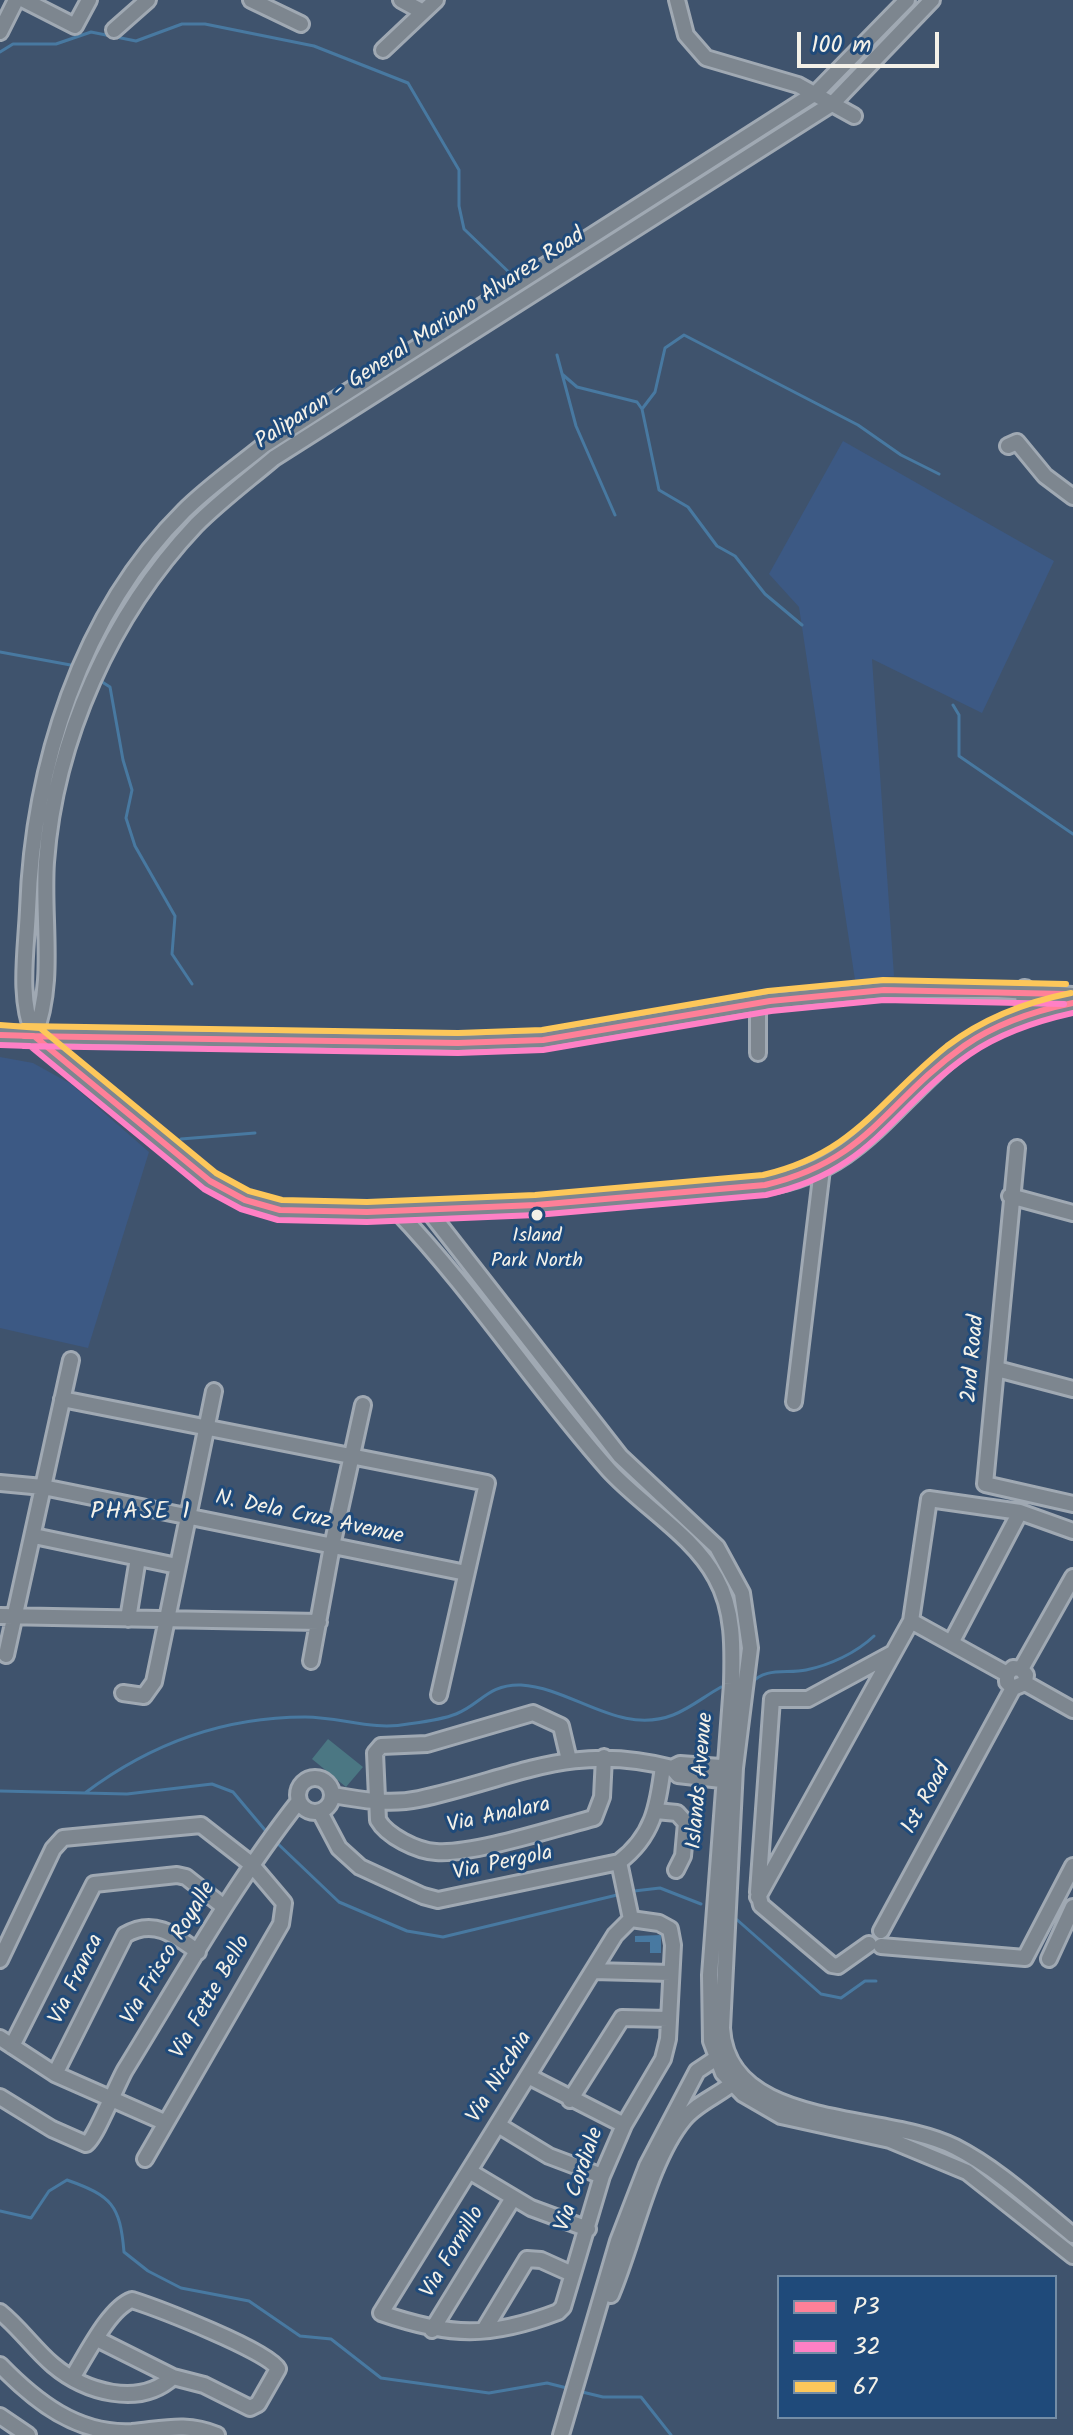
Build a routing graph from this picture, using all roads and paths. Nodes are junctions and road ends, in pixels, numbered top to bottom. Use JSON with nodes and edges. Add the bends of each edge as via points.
{"nodes":[{"id":1,"x":16,"y":0,"type":"edge"},
{"id":2,"x":24,"y":0,"type":"edge"},
{"id":3,"x":89,"y":0,"type":"edge"},
{"id":4,"x":148,"y":0,"type":"edge"},
{"id":5,"x":251,"y":0,"type":"edge"},
{"id":6,"x":401,"y":0,"type":"edge"},
{"id":7,"x":436,"y":0,"type":"edge"},
{"id":8,"x":677,"y":0,"type":"edge"},
{"id":9,"x":907,"y":0,"type":"edge"},
{"id":10,"x":932,"y":0,"type":"edge"},
{"id":11,"x":48,"y":5,"type":"edge"},
{"id":12,"x":423,"y":12,"type":"junction"},
{"id":13,"x":301,"y":24,"type":"dead end"},
{"id":14,"x":114,"y":30,"type":"dead end"},
{"id":15,"x":0,"y":32,"type":"edge"},
{"id":16,"x":383,"y":50,"type":"dead end"},
{"id":17,"x":817,"y":92,"type":"junction"},
{"id":18,"x":833,"y":103,"type":"junction"},
{"id":19,"x":854,"y":116,"type":"dead end"},
{"id":20,"x":1008,"y":446,"type":"dead end"},
{"id":21,"x":1073,"y":497,"type":"edge"},
{"id":22,"x":30,"y":862,"type":"junction"},
{"id":23,"x":46,"y":862,"type":"junction"},
{"id":24,"x":1025,"y":990,"type":"junction"},
{"id":25,"x":1073,"y":995,"type":"edge"},
{"id":26,"x":758,"y":1003,"type":"junction"},
{"id":27,"x":1073,"y":1003,"type":"edge"},
{"id":28,"x":1026,"y":1013,"type":"junction"},
{"id":29,"x":0,"y":1035,"type":"edge"},
{"id":30,"x":34,"y":1036,"type":"junction"},
{"id":31,"x":758,"y":1053,"type":"dead end"},
{"id":32,"x":1017,"y":1148,"type":"dead end"},
{"id":33,"x":822,"y":1169,"type":"junction"},
{"id":34,"x":1010,"y":1196,"type":"junction"},
{"id":35,"x":428,"y":1210,"type":"junction"},
{"id":36,"x":397,"y":1211,"type":"junction"},
{"id":37,"x":1073,"y":1213,"type":"edge"},
{"id":38,"x":71,"y":1360,"type":"dead end"},
{"id":39,"x":997,"y":1369,"type":"junction"},
{"id":40,"x":1073,"y":1389,"type":"edge"},
{"id":41,"x":214,"y":1391,"type":"dead end"},
{"id":42,"x":62,"y":1399,"type":"junction"},
{"id":43,"x":794,"y":1402,"type":"dead end"},
{"id":44,"x":363,"y":1405,"type":"dead end"},
{"id":45,"x":207,"y":1426,"type":"junction"},
{"id":46,"x":351,"y":1454,"type":"junction"},
{"id":47,"x":0,"y":1483,"type":"edge"},
{"id":48,"x":43,"y":1487,"type":"junction"},
{"id":49,"x":1073,"y":1504,"type":"edge"},
{"id":50,"x":1020,"y":1512,"type":"junction"},
{"id":51,"x":189,"y":1516,"type":"junction"},
{"id":52,"x":1073,"y":1531,"type":"edge"},
{"id":53,"x":34,"y":1536,"type":"junction"},
{"id":54,"x":332,"y":1546,"type":"junction"},
{"id":55,"x":138,"y":1558,"type":"junction"},
{"id":56,"x":177,"y":1566,"type":"junction"},
{"id":57,"x":466,"y":1573,"type":"junction"},
{"id":58,"x":1073,"y":1577,"type":"edge"},
{"id":59,"x":7,"y":1616,"type":"edge"},
{"id":60,"x":128,"y":1619,"type":"junction"},
{"id":61,"x":166,"y":1620,"type":"junction"},
{"id":62,"x":911,"y":1621,"type":"junction"},
{"id":63,"x":319,"y":1622,"type":"junction"},
{"id":64,"x":951,"y":1643,"type":"junction"},
{"id":65,"x":893,"y":1653,"type":"junction"},
{"id":66,"x":6,"y":1655,"type":"dead end"},
{"id":67,"x":311,"y":1661,"type":"dead end"},
{"id":68,"x":1017,"y":1678,"type":"junction"},
{"id":69,"x":123,"y":1693,"type":"dead end"},
{"id":70,"x":439,"y":1695,"type":"dead end"},
{"id":71,"x":1073,"y":1710,"type":"edge"},
{"id":72,"x":604,"y":1757,"type":"junction"},
{"id":73,"x":569,"y":1760,"type":"junction"},
{"id":74,"x":667,"y":1767,"type":"junction"},
{"id":75,"x":730,"y":1774,"type":"junction"},
{"id":76,"x":333,"y":1795,"type":"junction"},
{"id":77,"x":299,"y":1801,"type":"junction"},
{"id":78,"x":377,"y":1802,"type":"junction"},
{"id":79,"x":656,"y":1811,"type":"junction"},
{"id":80,"x":320,"y":1812,"type":"junction"},
{"id":81,"x":619,"y":1862,"type":"junction"},
{"id":82,"x":251,"y":1864,"type":"junction"},
{"id":83,"x":1073,"y":1866,"type":"edge"},
{"id":84,"x":676,"y":1870,"type":"dead end"},
{"id":85,"x":758,"y":1897,"type":"junction"},
{"id":86,"x":224,"y":1907,"type":"junction"},
{"id":87,"x":1073,"y":1907,"type":"edge"},
{"id":88,"x":631,"y":1919,"type":"junction"},
{"id":89,"x":877,"y":1940,"type":"junction"},
{"id":90,"x":198,"y":1952,"type":"junction"},
{"id":91,"x":1049,"y":1959,"type":"dead end"},
{"id":92,"x":0,"y":1960,"type":"edge"},
{"id":93,"x":593,"y":1971,"type":"junction"},
{"id":94,"x":671,"y":1973,"type":"junction"},
{"id":95,"x":668,"y":2019,"type":"junction"},
{"id":96,"x":6,"y":2042,"type":"edge"},
{"id":97,"x":720,"y":2055,"type":"junction"},
{"id":98,"x":55,"y":2074,"type":"junction"},
{"id":99,"x":528,"y":2076,"type":"junction"},
{"id":100,"x":736,"y":2081,"type":"junction"},
{"id":101,"x":0,"y":2097,"type":"edge"},
{"id":102,"x":108,"y":2099,"type":"junction"},
{"id":103,"x":570,"y":2100,"type":"junction"},
{"id":104,"x":681,"y":2113,"type":"junction"},
{"id":105,"x":164,"y":2122,"type":"junction"},
{"id":106,"x":498,"y":2125,"type":"junction"},
{"id":107,"x":624,"y":2125,"type":"junction"},
{"id":108,"x":145,"y":2159,"type":"dead end"},
{"id":109,"x":469,"y":2171,"type":"junction"},
{"id":110,"x":602,"y":2176,"type":"junction"},
{"id":111,"x":513,"y":2198,"type":"junction"},
{"id":112,"x":588,"y":2229,"type":"junction"},
{"id":113,"x":1073,"y":2235,"type":"edge"},
{"id":114,"x":1073,"y":2256,"type":"edge"},
{"id":115,"x":572,"y":2274,"type":"junction"},
{"id":116,"x":0,"y":2312,"type":"edge"},
{"id":117,"x":381,"y":2313,"type":"joint"},
{"id":118,"x":432,"y":2330,"type":"junction"},
{"id":119,"x":484,"y":2330,"type":"junction"},
{"id":120,"x":97,"y":2339,"type":"junction"},
{"id":121,"x":0,"y":2365,"type":"edge"},
{"id":122,"x":173,"y":2377,"type":"junction"},
{"id":123,"x":72,"y":2378,"type":"junction"},
{"id":124,"x":0,"y":2416,"type":"edge"},
{"id":125,"x":28,"y":2435,"type":"edge"},
{"id":126,"x":217,"y":2435,"type":"edge"},
{"id":127,"x":561,"y":2435,"type":"edge"}],
"edges":[{"from":1,"to":15,"type":"street"},
{"from":2,"to":11,"type":"street"},
{"from":3,"to":11,"type":"street","via":[[75,26]]},
{"from":4,"to":14,"type":"street"},
{"from":5,"to":13,"type":"street"},
{"from":6,"to":12,"type":"street"},
{"from":7,"to":12,"type":"street"},
{"from":8,"to":17,"type":"street","via":[[686,35],[706,58]]},
{"from":9,"to":17,"type":"street","name":"Paliparan - General Mariano Alvarez Road"},
{"from":10,"to":18,"type":"street","name":"Paliparan - General Mariano Alvarez Road"},
{"from":12,"to":16,"type":"street"},
{"from":17,"to":18,"type":"street"},
{"from":17,"to":22,"type":"street","name":"Paliparan - General Mariano Alvarez Road","via":[[264,445],[183,511],[119,592],[90,644],[40,790]]},
{"from":18,"to":19,"type":"street"},
{"from":18,"to":23,"type":"street","name":"Paliparan - General Mariano Alvarez Road","via":[[274,458],[197,525],[134,602],[103,655],[57,790]]},
{"from":20,"to":21,"type":"street","via":[[1017,442],[1045,476]]},
{"from":22,"to":23,"type":"street"},
{"from":22,"to":30,"type":"street","name":"Paliparan - General Mariano Alvarez Road","via":[[24,1011]]},
{"from":23,"to":30,"type":"street","name":"Paliparan - General Mariano Alvarez Road","via":[[45,1012]]},
{"from":24,"to":25,"type":"street"},
{"from":24,"to":26,"type":"street","via":[[906,989]]},
{"from":24,"to":28,"type":"main road"},
{"from":26,"to":30,"type":"street","via":[[543,1040]]},
{"from":26,"to":31,"type":"street"},
{"from":27,"to":28,"type":"main road"},
{"from":28,"to":33,"type":"main road","via":[[954,1054],[873,1134]]},
{"from":29,"to":30,"type":"main road"},
{"from":30,"to":36,"type":"main road","via":[[196,1171],[245,1200],[296,1213]]},
{"from":32,"to":34,"type":"street","name":"2nd Road"},
{"from":33,"to":35,"type":"main road","via":[[765,1185]]},
{"from":33,"to":43,"type":"street"},
{"from":34,"to":37,"type":"street"},
{"from":34,"to":39,"type":"street","name":"2nd Road"},
{"from":35,"to":36,"type":"main road"},
{"from":35,"to":75,"type":"street","name":"Islands Avenue","via":[[620,1456],[717,1547],[730,1567],[742,1593],[750,1648]]},
{"from":36,"to":75,"type":"street","name":"Islands Avenue","via":[[499,1328],[607,1467],[704,1558],[715,1576],[726,1599],[733,1650]]},
{"from":38,"to":42,"type":"street"},
{"from":39,"to":40,"type":"street"},
{"from":39,"to":49,"type":"street","name":"2nd Road","via":[[985,1484]]},
{"from":41,"to":45,"type":"street"},
{"from":42,"to":45,"type":"street"},
{"from":42,"to":48,"type":"street"},
{"from":44,"to":46,"type":"street"},
{"from":45,"to":46,"type":"street"},
{"from":45,"to":51,"type":"street"},
{"from":46,"to":54,"type":"street"},
{"from":46,"to":57,"type":"street","via":[[487,1483]]},
{"from":47,"to":48,"type":"street","name":"N. Dela Cruz Avenue"},
{"from":48,"to":51,"type":"street","name":"N. Dela Cruz Avenue"},
{"from":48,"to":53,"type":"street"},
{"from":50,"to":52,"type":"street"},
{"from":50,"to":62,"type":"street","via":[[929,1499]]},
{"from":50,"to":64,"type":"street"},
{"from":51,"to":54,"type":"street","name":"N. Dela Cruz Avenue"},
{"from":51,"to":56,"type":"street"},
{"from":53,"to":55,"type":"street"},
{"from":53,"to":59,"type":"street"},
{"from":54,"to":57,"type":"street","name":"N. Dela Cruz Avenue"},
{"from":54,"to":63,"type":"street"},
{"from":55,"to":56,"type":"street"},
{"from":55,"to":60,"type":"street"},
{"from":56,"to":61,"type":"street"},
{"from":57,"to":70,"type":"street"},
{"from":58,"to":68,"type":"street","name":"1st Road"},
{"from":59,"to":60,"type":"street"},
{"from":59,"to":66,"type":"street"},
{"from":60,"to":61,"type":"street"},
{"from":61,"to":63,"type":"street"},
{"from":61,"to":69,"type":"street","via":[[151,1689],[144,1696]]},
{"from":62,"to":64,"type":"street"},
{"from":62,"to":65,"type":"street"},
{"from":63,"to":67,"type":"street"},
{"from":64,"to":68,"type":"street"},
{"from":65,"to":85,"type":"street"},
{"from":65,"to":85,"type":"street","via":[[808,1699],[772,1699]]},
{"from":68,"to":71,"type":"street"},
{"from":68,"to":89,"type":"street","name":"1st Road"},
{"from":72,"to":73,"type":"street"},
{"from":72,"to":74,"type":"street"},
{"from":72,"to":78,"type":"street","name":"Via Analara","via":[[602,1797],[594,1818],[473,1848],[435,1852],[412,1845],[382,1828]]},
{"from":73,"to":78,"type":"street","via":[[417,1799]]},
{"from":73,"to":78,"type":"street","via":[[561,1726],[533,1713],[427,1744],[381,1746],[375,1753]]},
{"from":74,"to":75,"type":"street","via":[[680,1764]]},
{"from":74,"to":79,"type":"street"},
{"from":75,"to":97,"type":"street","name":"Islands Avenue","via":[[710,1961],[711,2041]]},
{"from":76,"to":77,"type":"street","via":[[327,1782],[313,1778],[300,1788]]},
{"from":76,"to":78,"type":"street"},
{"from":76,"to":80,"type":"street"},
{"from":77,"to":80,"type":"street"},
{"from":77,"to":82,"type":"street","name":"Via Frisco Royalle"},
{"from":79,"to":81,"type":"street","via":[[644,1839]]},
{"from":79,"to":84,"type":"street","via":[[677,1813],[686,1823]]},
{"from":80,"to":81,"type":"street","name":"Via Pergola","via":[[339,1848],[360,1867],[438,1900]]},
{"from":81,"to":88,"type":"street"},
{"from":82,"to":86,"type":"street","name":"Via Frisco Royalle"},
{"from":82,"to":92,"type":"street","via":[[207,1827],[195,1824],[63,1838]]},
{"from":82,"to":105,"type":"street","name":"Via Fette Bello","via":[[284,1903],[285,1914]]},
{"from":83,"to":89,"type":"street","via":[[1025,1958]]},
{"from":85,"to":89,"type":"street","via":[[832,1965]]},
{"from":86,"to":90,"type":"street","name":"Via Frisco Royalle"},
{"from":86,"to":96,"type":"street","via":[[177,1875],[94,1884]]},
{"from":87,"to":91,"type":"street"},
{"from":88,"to":93,"type":"street","name":"Via Nicchia"},
{"from":88,"to":94,"type":"street","name":"Via Cordiale","via":[[670,1929]]},
{"from":90,"to":98,"type":"street","name":"Via Franca","via":[[157,1928],[125,1935]]},
{"from":90,"to":102,"type":"street","name":"Via Frisco Royalle"},
{"from":93,"to":94,"type":"street"},
{"from":93,"to":99,"type":"street","name":"Via Nicchia"},
{"from":94,"to":95,"type":"street","name":"Via Cordiale"},
{"from":95,"to":103,"type":"street","via":[[622,2018]]},
{"from":95,"to":107,"type":"street","name":"Via Cordiale","via":[[663,2059]]},
{"from":96,"to":98,"type":"street"},
{"from":97,"to":100,"type":"street","name":"Islands Avenue"},
{"from":97,"to":104,"type":"street","via":[[697,2071]]},
{"from":98,"to":102,"type":"street"},
{"from":99,"to":103,"type":"street"},
{"from":99,"to":106,"type":"street","name":"Via Nicchia"},
{"from":100,"to":104,"type":"street"},
{"from":100,"to":113,"type":"street","name":"Islands Avenue","via":[[784,2103],[898,2127],[953,2146]]},
{"from":100,"to":114,"type":"street","name":"Islands Avenue","via":[[762,2107],[781,2116],[890,2140],[967,2172]]},
{"from":101,"to":102,"type":"street","name":"Via Frisco Royalle","via":[[86,2144],[94,2139]]},
{"from":102,"to":105,"type":"street"},
{"from":103,"to":107,"type":"street"},
{"from":104,"to":127,"type":"street","via":[[593,2336]]},
{"from":105,"to":108,"type":"street","name":"Via Fette Bello"},
{"from":106,"to":109,"type":"street","name":"Via Nicchia"},
{"from":106,"to":110,"type":"street","via":[[549,2156]]},
{"from":107,"to":110,"type":"street","name":"Via Cordiale"},
{"from":109,"to":111,"type":"street"},
{"from":109,"to":117,"type":"street","name":"Via Nicchia"},
{"from":110,"to":112,"type":"street","name":"Via Cordiale"},
{"from":111,"to":112,"type":"street"},
{"from":111,"to":118,"type":"street","name":"Via Fornillo"},
{"from":112,"to":115,"type":"street","name":"Via Cordiale"},
{"from":115,"to":119,"type":"street","name":"Via Cordiale","via":[[558,2312],[516,2328]]},
{"from":115,"to":119,"type":"street","via":[[527,2259]]},
{"from":116,"to":123,"type":"street"},
{"from":117,"to":118,"type":"street","name":"Via Cordiale"},
{"from":118,"to":119,"type":"street","name":"Via Cordiale"},
{"from":120,"to":122,"type":"street"},
{"from":120,"to":122,"type":"street","via":[[119,2306],[132,2300],[243,2346],[278,2369],[258,2404],[250,2408],[204,2385]]},
{"from":120,"to":123,"type":"street"},
{"from":121,"to":126,"type":"street","via":[[32,2399],[73,2422],[116,2434],[182,2425]]},
{"from":122,"to":123,"type":"street","via":[[162,2387],[138,2394],[111,2392]]},
{"from":124,"to":125,"type":"street"}]}
